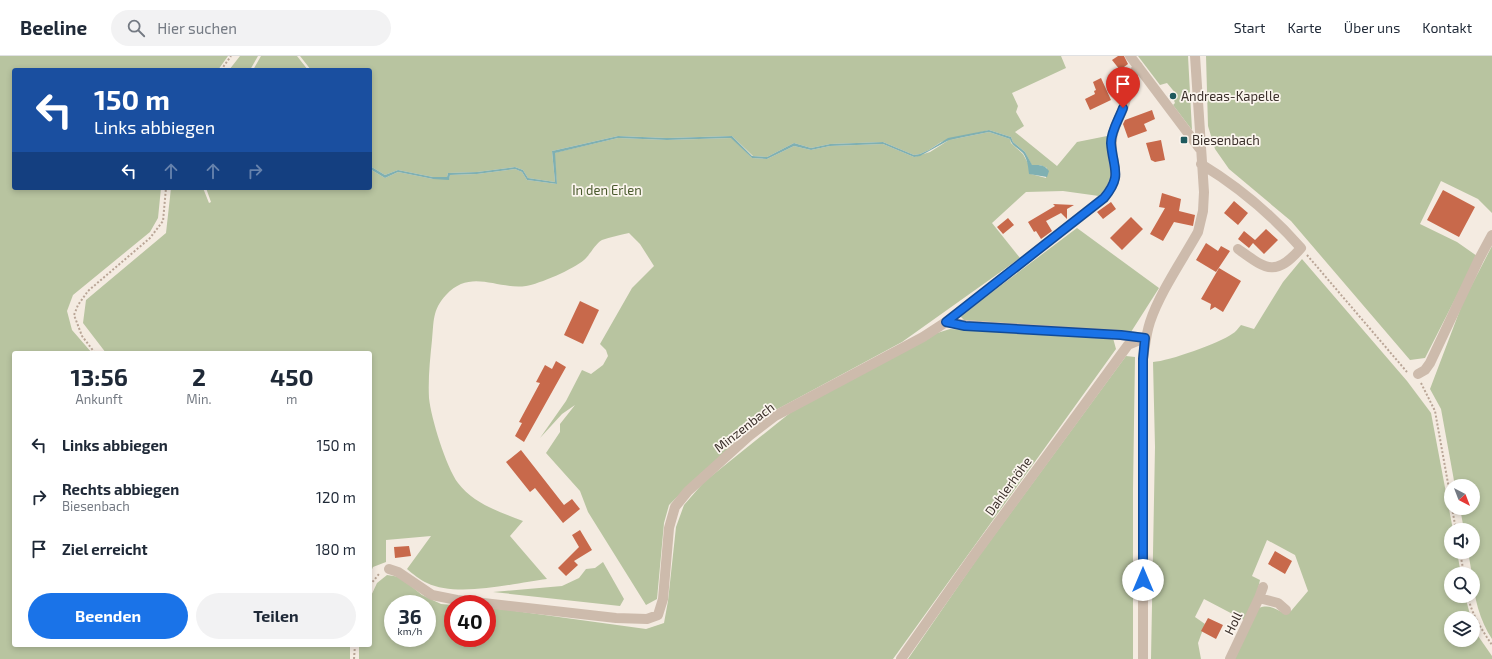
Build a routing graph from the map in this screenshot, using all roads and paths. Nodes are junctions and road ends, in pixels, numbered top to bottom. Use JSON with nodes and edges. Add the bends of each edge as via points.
{"nodes":[{"id":1,"x":231,"y":56,"type":"edge"},
{"id":2,"x":1130,"y":56,"type":"edge"},
{"id":3,"x":1195,"y":56,"type":"edge"},
{"id":4,"x":1138,"y":66,"type":"junction"},
{"id":5,"x":222,"y":68,"type":"edge"},
{"id":6,"x":1200,"y":149,"type":"junction"},
{"id":7,"x":1201,"y":164,"type":"junction"},
{"id":8,"x":166,"y":190,"type":"edge"},
{"id":9,"x":1492,"y":234,"type":"edge"},
{"id":10,"x":1238,"y":248,"type":"dead end"},
{"id":11,"x":1301,"y":248,"type":"junction"},
{"id":12,"x":946,"y":322,"type":"junction"},
{"id":13,"x":1145,"y":338,"type":"junction"},
{"id":14,"x":93,"y":351,"type":"edge"},
{"id":15,"x":1418,"y":374,"type":"junction"},
{"id":16,"x":1447,"y":479,"type":"edge"},
{"id":17,"x":390,"y":569,"type":"joint"},
{"id":18,"x":372,"y":581,"type":"edge"},
{"id":19,"x":1263,"y":587,"type":"dead end"},
{"id":20,"x":1259,"y":598,"type":"junction"},
{"id":21,"x":1469,"y":603,"type":"edge"},
{"id":22,"x":1286,"y":610,"type":"dead end"},
{"id":23,"x":1492,"y":645,"type":"edge"},
{"id":24,"x":354,"y":647,"type":"edge"},
{"id":25,"x":354,"y":659,"type":"edge"},
{"id":26,"x":901,"y":659,"type":"edge"},
{"id":27,"x":1143,"y":659,"type":"edge"},
{"id":28,"x":1230,"y":659,"type":"edge"}],
"edges":[{"from":1,"to":5,"type":"path"},
{"from":2,"to":4,"type":"street"},
{"from":3,"to":6,"type":"street"},
{"from":4,"to":6,"type":"street"},
{"from":4,"to":12,"type":"street","via":[[1131,77],[1113,133],[1111,143],[1116,172],[1111,189],[1104,198]]},
{"from":6,"to":7,"type":"street"},
{"from":7,"to":11,"type":"street","via":[[1224,178],[1268,214]]},
{"from":7,"to":13,"type":"street","via":[[1204,192],[1201,223],[1160,299]]},
{"from":8,"to":14,"type":"path","via":[[163,221],[150,238],[88,291],[78,305],[74,315],[82,336]]},
{"from":9,"to":15,"type":"street","via":[[1430,363]]},
{"from":10,"to":11,"type":"street","via":[[1267,268],[1277,268],[1286,264]]},
{"from":11,"to":15,"type":"path","via":[[1408,372]]},
{"from":12,"to":13,"type":"street","via":[[965,326]]},
{"from":12,"to":17,"type":"street","name":"Minzenbach","via":[[923,337],[775,416],[688,491],[675,507],[669,528],[663,598],[658,615],[647,620],[457,600],[432,595]]},
{"from":13,"to":26,"type":"street","name":"Dahlerhöhe","via":[[1128,345],[974,554]]},
{"from":13,"to":27,"type":"street"},
{"from":15,"to":16,"type":"path","via":[[1435,411]]},
{"from":17,"to":18,"type":"path","via":[[381,572]]},
{"from":19,"to":20,"type":"street","name":"Holl"},
{"from":20,"to":22,"type":"street","via":[[1278,603]]},
{"from":20,"to":28,"type":"street","name":"Holl"},
{"from":21,"to":23,"type":"path"},
{"from":24,"to":25,"type":"path"}]}
